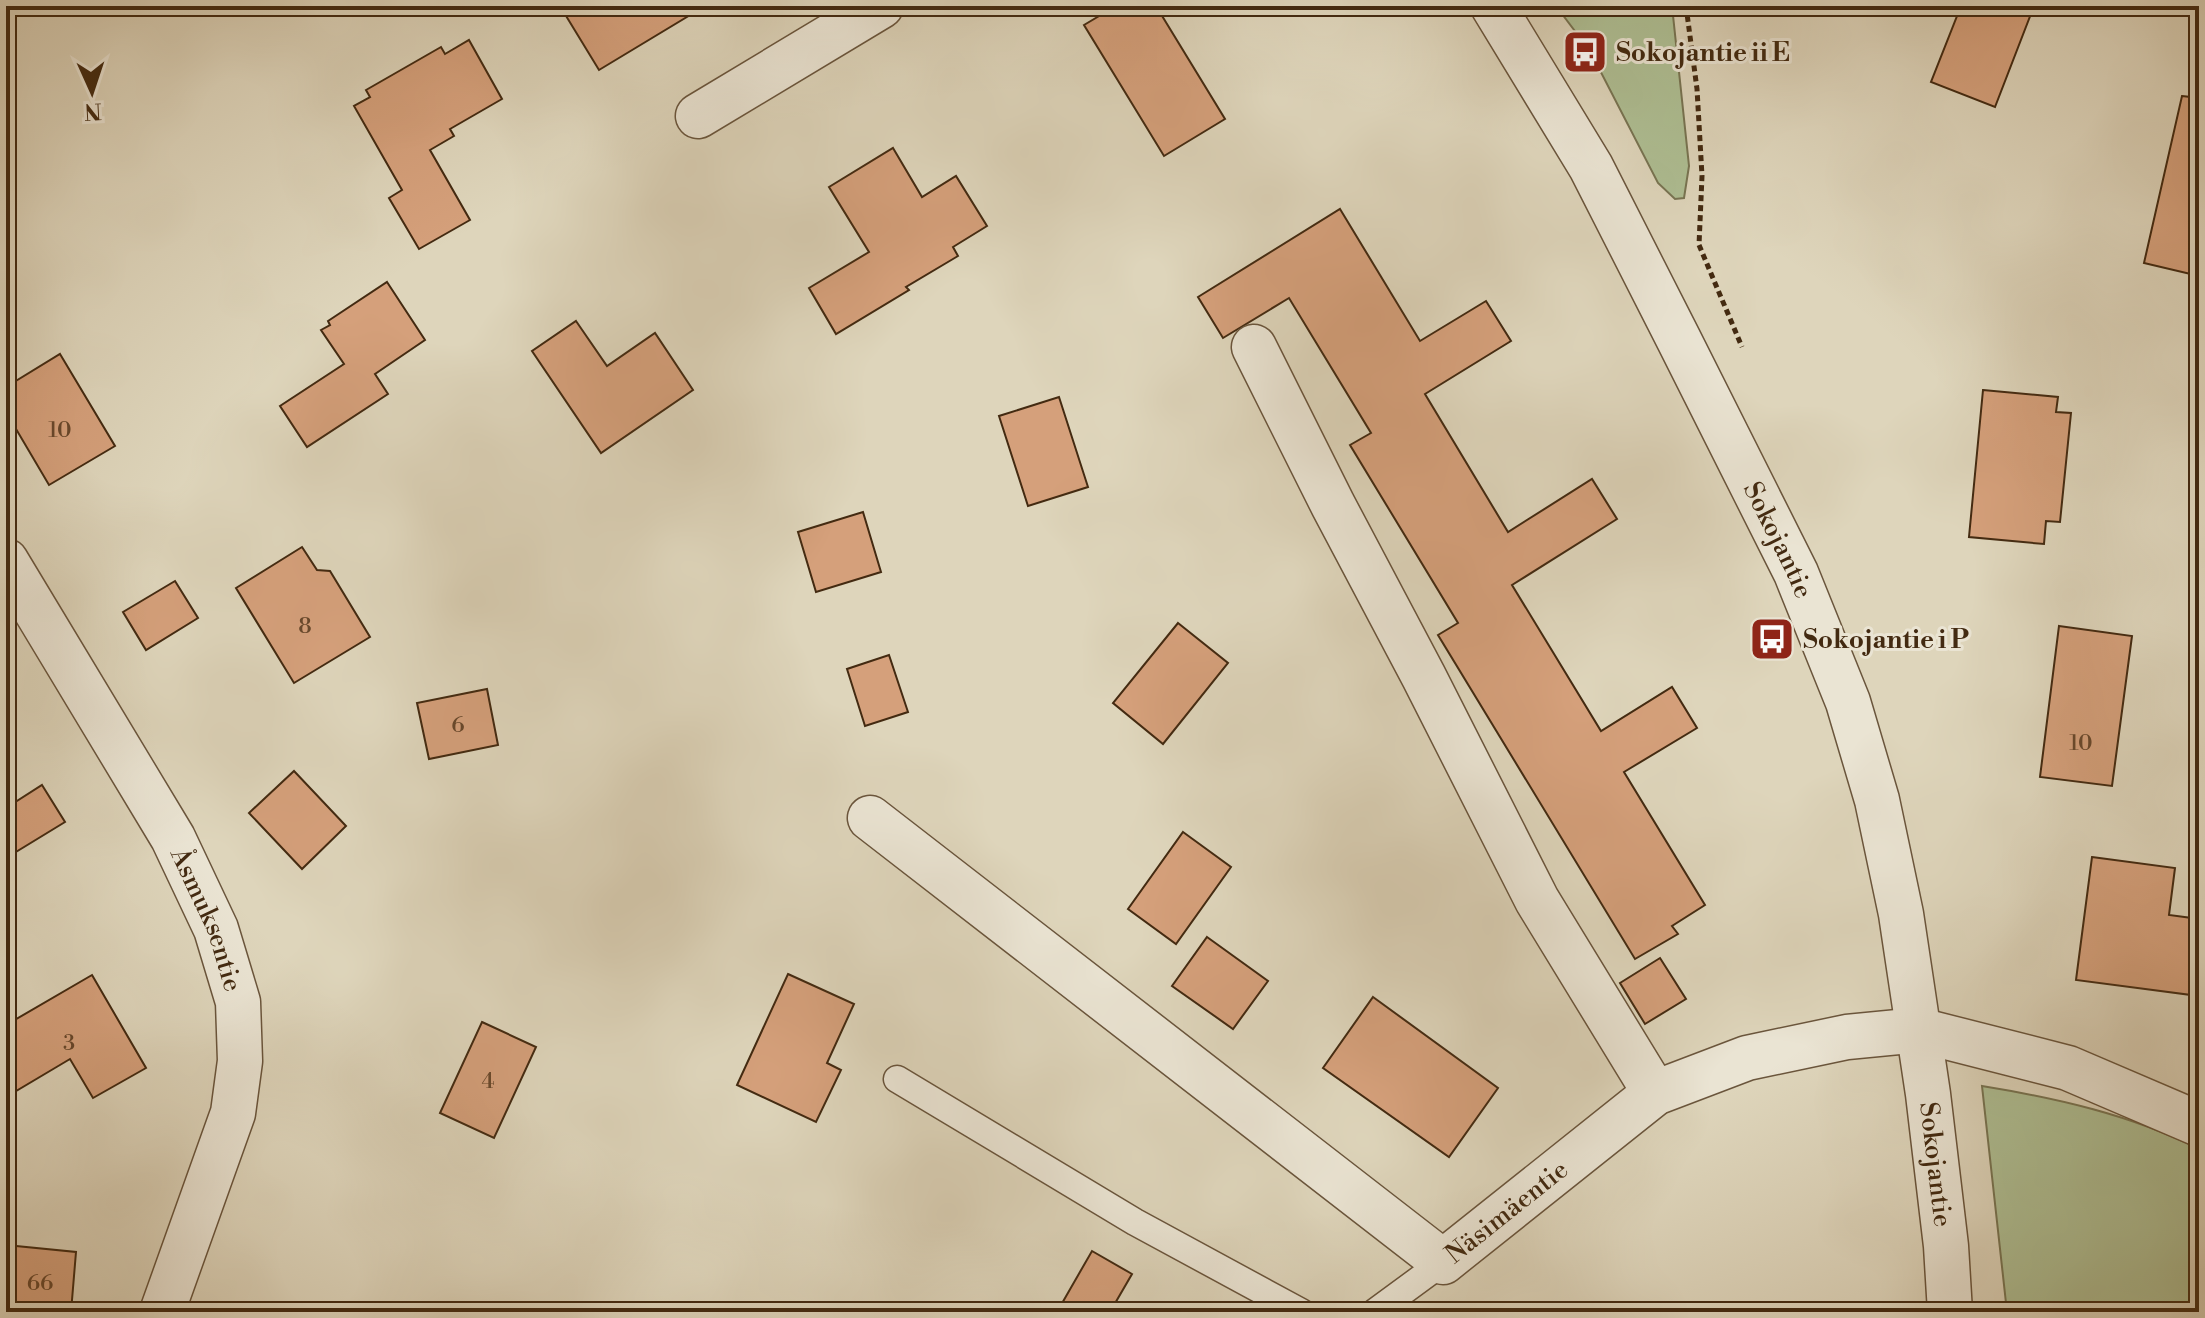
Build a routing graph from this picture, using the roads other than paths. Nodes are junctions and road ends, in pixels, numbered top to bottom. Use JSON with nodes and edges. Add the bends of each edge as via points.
{"nodes":[{"id":1,"x":881,"y":6,"type":"edge"},
{"id":2,"x":1493,"y":6,"type":"edge"},
{"id":3,"x":698,"y":116,"type":"dead end"},
{"id":4,"x":1254,"y":347,"type":"dead end"},
{"id":5,"x":6,"y":561,"type":"edge"},
{"id":6,"x":870,"y":818,"type":"dead end"},
{"id":7,"x":1919,"y":1030,"type":"junction"},
{"id":8,"x":897,"y":1079,"type":"dead end"},
{"id":9,"x":1655,"y":1093,"type":"junction"},
{"id":10,"x":2199,"y":1124,"type":"edge"},
{"id":11,"x":1443,"y":1262,"type":"junction"},
{"id":12,"x":162,"y":1312,"type":"edge"},
{"id":13,"x":1301,"y":1312,"type":"edge"},
{"id":14,"x":1375,"y":1312,"type":"edge"},
{"id":15,"x":1950,"y":1312,"type":"edge"}],
"edges":[{"from":1,"to":3,"type":"street"},
{"from":2,"to":7,"type":"street","name":"Sokojantie","via":[[1591,167],[1796,573],[1848,702],[1877,800]]},
{"from":4,"to":9,"type":"street","via":[[1537,900]]},
{"from":5,"to":12,"type":"street","name":"Åsmuksentie","via":[[173,838],[216,929],[238,1002],[240,1061],[233,1113]]},
{"from":6,"to":11,"type":"street","name":"Näsimäentie"},
{"from":7,"to":9,"type":"street","name":"Näsimäentie","via":[[1847,1037],[1747,1058]]},
{"from":7,"to":10,"type":"street","name":"Näsimäentie","via":[[2068,1068]]},
{"from":7,"to":15,"type":"street","name":"Sokojantie"},
{"from":8,"to":13,"type":"lane","via":[[1135,1222]]},
{"from":9,"to":11,"type":"street","name":"Näsimäentie"},
{"from":11,"to":14,"type":"lane"}]}
